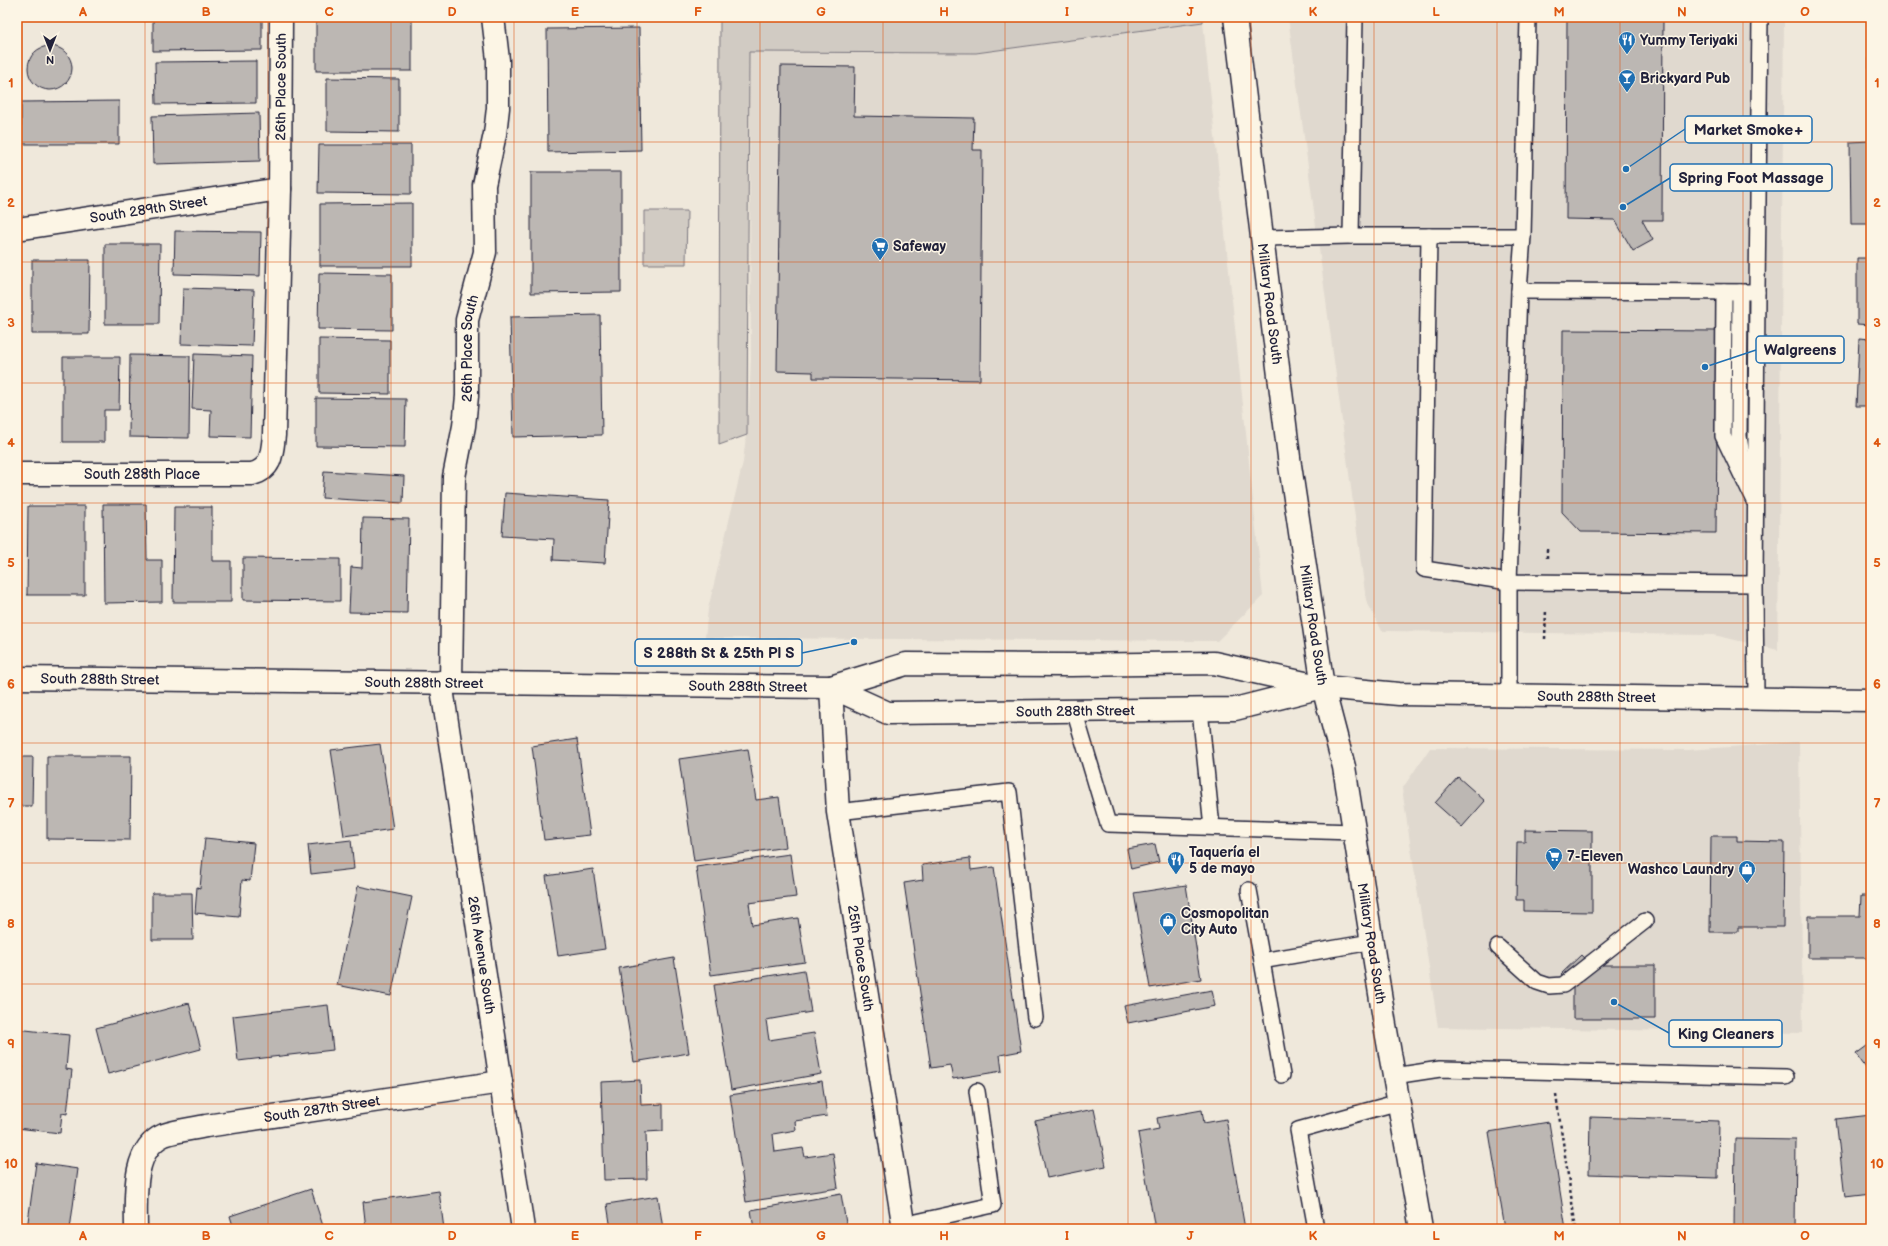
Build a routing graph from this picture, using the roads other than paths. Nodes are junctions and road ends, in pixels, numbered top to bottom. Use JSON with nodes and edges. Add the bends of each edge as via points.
{"nodes":[{"id":1,"x":281,"y":17,"type":"edge"},
{"id":2,"x":493,"y":17,"type":"edge"},
{"id":3,"x":1236,"y":17,"type":"edge"},
{"id":4,"x":1355,"y":17,"type":"edge"},
{"id":5,"x":1528,"y":17,"type":"edge"},
{"id":6,"x":1760,"y":17,"type":"edge"},
{"id":7,"x":280,"y":189,"type":"junction"},
{"id":8,"x":17,"y":229,"type":"edge"},
{"id":9,"x":1351,"y":236,"type":"junction"},
{"id":10,"x":1429,"y":236,"type":"junction"},
{"id":11,"x":1523,"y":236,"type":"junction"},
{"id":12,"x":1264,"y":238,"type":"junction"},
{"id":13,"x":1519,"y":291,"type":"junction"},
{"id":14,"x":1724,"y":292,"type":"junction"},
{"id":15,"x":1740,"y":292,"type":"junction"},
{"id":16,"x":1757,"y":292,"type":"junction"},
{"id":17,"x":266,"y":467,"type":"joint"},
{"id":18,"x":17,"y":474,"type":"edge"},
{"id":19,"x":1746,"y":484,"type":"junction"},
{"id":20,"x":1756,"y":503,"type":"junction"},
{"id":21,"x":1509,"y":582,"type":"junction"},
{"id":22,"x":1755,"y":584,"type":"junction"},
{"id":23,"x":17,"y":678,"type":"edge"},
{"id":24,"x":446,"y":682,"type":"junction"},
{"id":25,"x":831,"y":687,"type":"junction"},
{"id":26,"x":1322,"y":687,"type":"junction"},
{"id":27,"x":1509,"y":696,"type":"junction"},
{"id":28,"x":1756,"y":699,"type":"junction"},
{"id":29,"x":1871,"y":700,"type":"edge"},
{"id":30,"x":1074,"y":710,"type":"junction"},
{"id":31,"x":1200,"y":710,"type":"junction"},
{"id":32,"x":838,"y":812,"type":"junction"},
{"id":33,"x":1212,"y":827,"type":"junction"},
{"id":34,"x":1353,"y":832,"type":"junction"},
{"id":35,"x":1249,"y":890,"type":"dead end"},
{"id":36,"x":1644,"y":921,"type":"dead end"},
{"id":37,"x":1371,"y":942,"type":"junction"},
{"id":38,"x":1498,"y":947,"type":"dead end"},
{"id":39,"x":1262,"y":961,"type":"junction"},
{"id":40,"x":1035,"y":1018,"type":"dead end"},
{"id":41,"x":1282,"y":1075,"type":"dead end"},
{"id":42,"x":1394,"y":1076,"type":"junction"},
{"id":43,"x":1786,"y":1077,"type":"dead end"},
{"id":44,"x":501,"y":1082,"type":"junction"},
{"id":45,"x":977,"y":1091,"type":"dead end"},
{"id":46,"x":1399,"y":1102,"type":"junction"},
{"id":47,"x":904,"y":1227,"type":"edge"},
{"id":48,"x":136,"y":1229,"type":"edge"},
{"id":49,"x":523,"y":1229,"type":"edge"},
{"id":50,"x":1316,"y":1229,"type":"edge"},
{"id":51,"x":1421,"y":1229,"type":"edge"}],
"edges":[{"from":1,"to":7,"type":"main road","name":"26th Place South"},
{"from":2,"to":24,"type":"main road","name":"26th Place South","via":[[498,60],[498,108],[484,185],[485,252],[467,320],[467,396],[454,477]]},
{"from":3,"to":12,"type":"main road","name":"Military Road South"},
{"from":4,"to":9,"type":"lane"},
{"from":5,"to":11,"type":"lane"},
{"from":6,"to":16,"type":"lane"},
{"from":7,"to":8,"type":"main road","name":"South 289th Street"},
{"from":7,"to":17,"type":"main road","name":"26th Place South","via":[[274,435],[272,455]]},
{"from":9,"to":10,"type":"lane"},
{"from":9,"to":12,"type":"lane"},
{"from":10,"to":11,"type":"lane"},
{"from":10,"to":21,"type":"lane","via":[[1424,569]]},
{"from":11,"to":13,"type":"lane"},
{"from":12,"to":26,"type":"main road","name":"Military Road South","via":[[1290,465]]},
{"from":13,"to":14,"type":"lane"},
{"from":13,"to":21,"type":"lane"},
{"from":14,"to":15,"type":"lane"},
{"from":14,"to":19,"type":"lane","via":[[1723,436]]},
{"from":15,"to":16,"type":"lane"},
{"from":15,"to":19,"type":"lane","via":[[1739,436]]},
{"from":16,"to":20,"type":"lane"},
{"from":17,"to":18,"type":"main road","name":"South 288th Place","via":[[260,472],[237,475]]},
{"from":19,"to":20,"type":"lane"},
{"from":20,"to":22,"type":"lane"},
{"from":21,"to":22,"type":"lane"},
{"from":21,"to":27,"type":"lane"},
{"from":22,"to":28,"type":"lane"},
{"from":23,"to":24,"type":"main road","name":"South 288th Street"},
{"from":24,"to":25,"type":"main road","name":"South 288th Street"},
{"from":24,"to":44,"type":"main road","name":"26th Avenue South"},
{"from":25,"to":26,"type":"main road","name":"South 288th Street","via":[[906,664],[1214,663]]},
{"from":25,"to":30,"type":"main road","name":"South 288th Street","via":[[888,713]]},
{"from":25,"to":32,"type":"main road","name":"25th Place South"},
{"from":26,"to":27,"type":"main road","name":"South 288th Street","via":[[1399,694]]},
{"from":26,"to":31,"type":"main road","name":"South 288th Street","via":[[1235,709]]},
{"from":26,"to":34,"type":"main road","name":"Military Road South","via":[[1344,767]]},
{"from":27,"to":28,"type":"main road","name":"South 288th Street"},
{"from":28,"to":29,"type":"main road","name":"South 288th Street"},
{"from":30,"to":31,"type":"main road","name":"South 288th Street"},
{"from":30,"to":33,"type":"lane","via":[[1108,824]]},
{"from":31,"to":33,"type":"lane"},
{"from":32,"to":40,"type":"lane","via":[[1009,792]]},
{"from":32,"to":47,"type":"main road","name":"25th Place South"},
{"from":33,"to":34,"type":"lane"},
{"from":34,"to":37,"type":"main road","name":"Military Road South"},
{"from":35,"to":39,"type":"lane"},
{"from":36,"to":38,"type":"lane","via":[[1563,985],[1549,986],[1537,982]]},
{"from":37,"to":39,"type":"lane"},
{"from":37,"to":42,"type":"main road","name":"Military Road South"},
{"from":39,"to":41,"type":"lane"},
{"from":42,"to":43,"type":"lane","via":[[1440,1069]]},
{"from":42,"to":46,"type":"main road","name":"Military Road South"},
{"from":44,"to":48,"type":"main road","name":"South 287th Street","via":[[206,1126],[163,1136],[147,1147],[141,1164]]},
{"from":44,"to":49,"type":"main road","name":"26th Avenue South"},
{"from":45,"to":47,"type":"lane","via":[[993,1205]]},
{"from":46,"to":50,"type":"lane","via":[[1298,1130]]},
{"from":46,"to":51,"type":"main road","name":"Military Road South"}]}
